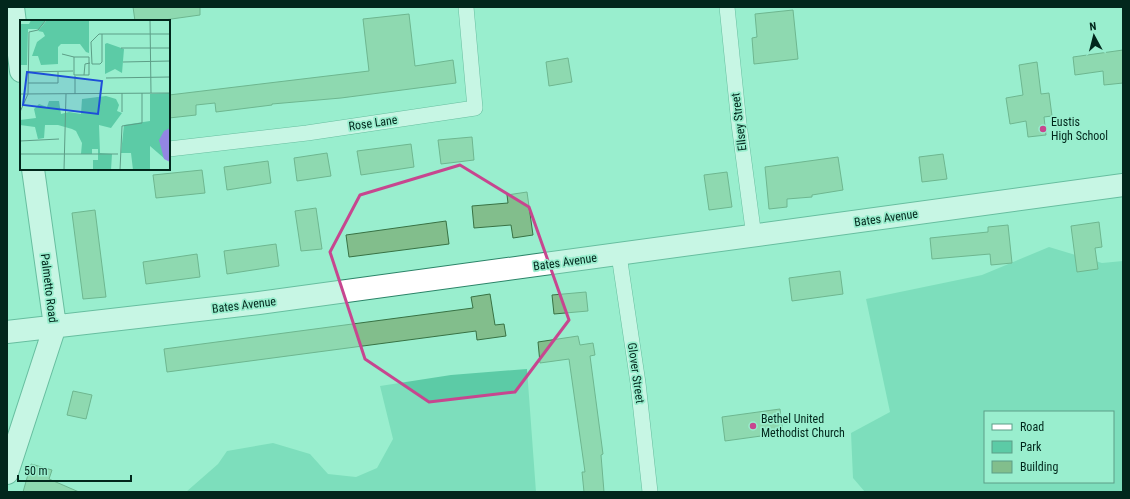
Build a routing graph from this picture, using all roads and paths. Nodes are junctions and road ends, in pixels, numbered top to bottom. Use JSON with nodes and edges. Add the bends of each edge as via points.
{"nodes":[{"id":1,"x":13,"y":7,"type":"edge"},
{"id":2,"x":466,"y":7,"type":"edge"},
{"id":3,"x":727,"y":7,"type":"edge"},
{"id":4,"x":20,"y":63,"type":"edge"},
{"id":5,"x":170,"y":149,"type":"edge"},
{"id":6,"x":33,"y":170,"type":"edge"},
{"id":7,"x":1123,"y":185,"type":"edge"},
{"id":8,"x":754,"y":237,"type":"junction"},
{"id":9,"x":619,"y":255,"type":"junction"},
{"id":10,"x":55,"y":326,"type":"junction"},
{"id":11,"x":7,"y":332,"type":"edge"},
{"id":12,"x":7,"y":473,"type":"edge"},
{"id":13,"x":650,"y":492,"type":"edge"}],
"edges":[{"from":1,"to":4,"type":"street"},
{"from":2,"to":5,"type":"street","name":"Rose Lane","via":[[475,108],[307,133]]},
{"from":3,"to":8,"type":"street","name":"Ellsey Street","via":[[738,124]]},
{"from":6,"to":10,"type":"street","name":"Palmetto Road"},
{"from":7,"to":8,"type":"street","name":"Bates Avenue"},
{"from":8,"to":9,"type":"street","name":"Bates Avenue"},
{"from":9,"to":10,"type":"street","name":"Bates Avenue","via":[[259,303]]},
{"from":9,"to":13,"type":"street","name":"Glover Street","via":[[638,383]]},
{"from":10,"to":11,"type":"street","name":"Bates Avenue"},
{"from":10,"to":12,"type":"street","name":"Palmetto Road"}]}
